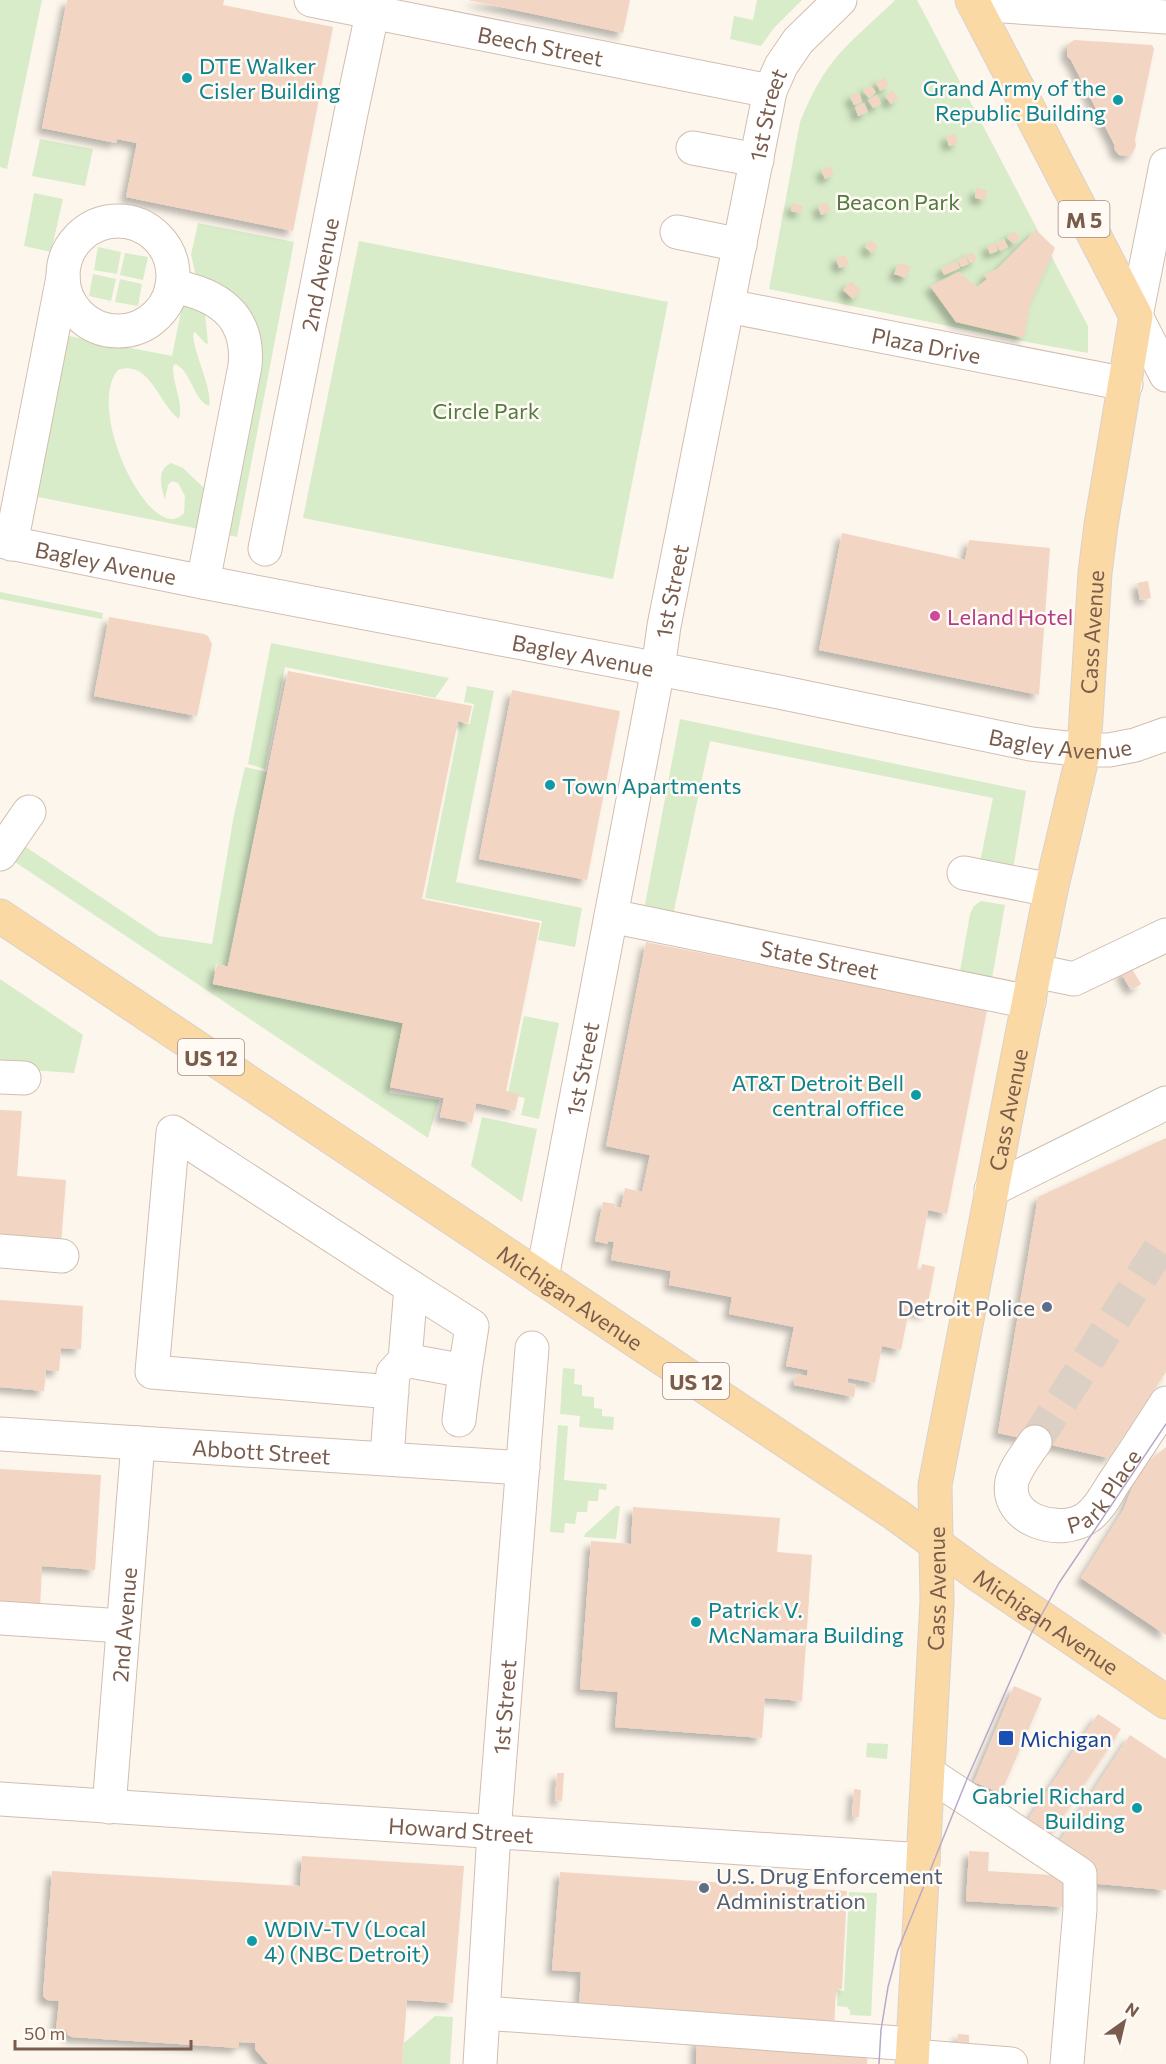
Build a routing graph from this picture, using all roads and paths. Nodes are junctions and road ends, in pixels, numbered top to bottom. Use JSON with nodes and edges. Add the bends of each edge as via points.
{"nodes":[{"id":1,"x":311,"y":0,"type":"edge"},
{"id":2,"x":840,"y":0,"type":"edge"},
{"id":3,"x":973,"y":2,"type":"edge"},
{"id":4,"x":374,"y":6,"type":"edge"},
{"id":5,"x":1166,"y":17,"type":"edge"},
{"id":6,"x":770,"y":91,"type":"junction"},
{"id":7,"x":693,"y":148,"type":"dead end"},
{"id":8,"x":757,"y":160,"type":"junction"},
{"id":9,"x":1166,"y":165,"type":"edge"},
{"id":10,"x":1161,"y":223,"type":"edge"},
{"id":11,"x":677,"y":232,"type":"dead end"},
{"id":12,"x":740,"y":245,"type":"junction"},
{"id":13,"x":65,"y":267,"type":"junction"},
{"id":14,"x":172,"y":286,"type":"junction"},
{"id":15,"x":728,"y":306,"type":"junction"},
{"id":16,"x":1136,"y":315,"type":"junction"},
{"id":17,"x":1166,"y":326,"type":"edge"},
{"id":18,"x":1166,"y":375,"type":"edge"},
{"id":19,"x":1126,"y":384,"type":"junction"},
{"id":20,"x":5,"y":542,"type":"edge"},
{"id":21,"x":265,"y":549,"type":"dead end"},
{"id":22,"x":203,"y":582,"type":"junction"},
{"id":23,"x":658,"y":669,"type":"junction"},
{"id":24,"x":1166,"y":734,"type":"edge"},
{"id":25,"x":1084,"y":750,"type":"junction"},
{"id":26,"x":29,"y":812,"type":"dead end"},
{"id":27,"x":0,"y":854,"type":"edge"},
{"id":28,"x":962,"y":882,"type":"dead end"},
{"id":29,"x":1050,"y":898,"type":"junction"},
{"id":30,"x":0,"y":915,"type":"edge"},
{"id":31,"x":611,"y":916,"type":"junction"},
{"id":32,"x":1166,"y":935,"type":"edge"},
{"id":33,"x":1032,"y":986,"type":"junction"},
{"id":34,"x":1166,"y":1103,"type":"edge"},
{"id":35,"x":991,"y":1190,"type":"junction"},
{"id":36,"x":0,"y":1251,"type":"edge"},
{"id":37,"x":62,"y":1256,"type":"dead end"},
{"id":38,"x":542,"y":1278,"type":"junction"},
{"id":39,"x":411,"y":1287,"type":"junction"},
{"id":40,"x":532,"y":1348,"type":"dead end"},
{"id":41,"x":405,"y":1360,"type":"junction"},
{"id":42,"x":465,"y":1371,"type":"junction"},
{"id":43,"x":392,"y":1392,"type":"junction"},
{"id":44,"x":1166,"y":1403,"type":"edge"},
{"id":45,"x":459,"y":1420,"type":"dead end"},
{"id":46,"x":0,"y":1434,"type":"edge"},
{"id":47,"x":1035,"y":1442,"type":"tunnel mouth"},
{"id":48,"x":138,"y":1443,"type":"junction"},
{"id":49,"x":398,"y":1459,"type":"junction"},
{"id":50,"x":523,"y":1468,"type":"junction"},
{"id":51,"x":938,"y":1545,"type":"junction"},
{"id":52,"x":0,"y":1618,"type":"edge"},
{"id":53,"x":123,"y":1626,"type":"junction"},
{"id":54,"x":1166,"y":1702,"type":"edge"},
{"id":55,"x":928,"y":1773,"type":"junction"},
{"id":56,"x":0,"y":1799,"type":"edge"},
{"id":57,"x":109,"y":1807,"type":"junction"},
{"id":58,"x":494,"y":1832,"type":"junction"},
{"id":59,"x":923,"y":1860,"type":"junction"},
{"id":60,"x":484,"y":2013,"type":"junction"},
{"id":61,"x":913,"y":2055,"type":"edge"},
{"id":62,"x":480,"y":2064,"type":"edge"},
{"id":63,"x":1011,"y":2064,"type":"edge"},
{"id":64,"x":1067,"y":2064,"type":"edge"}],
"edges":[{"from":1,"to":4,"type":"street","name":"Beech Street"},
{"from":2,"to":6,"type":"street","name":"1st Street","via":[[798,42]]},
{"from":3,"to":5,"type":"street"},
{"from":3,"to":16,"type":"main road","number":"M 5"},
{"from":4,"to":6,"type":"street","name":"Beech Street"},
{"from":4,"to":21,"type":"street","name":"2nd Avenue"},
{"from":6,"to":8,"type":"street","name":"1st Street"},
{"from":7,"to":8,"type":"street"},
{"from":8,"to":12,"type":"street","name":"1st Street"},
{"from":9,"to":10,"type":"street","name":"Cass Avenue"},
{"from":10,"to":16,"type":"street","name":"Cass Avenue"},
{"from":11,"to":12,"type":"street"},
{"from":12,"to":15,"type":"street","name":"1st Street"},
{"from":13,"to":14,"type":"street","via":[[66,293],[75,309],[88,322],[113,331],[131,330],[155,317]]},
{"from":13,"to":14,"type":"street","via":[[70,251],[86,232],[108,223],[124,222],[147,230],[165,247],[173,270]]},
{"from":13,"to":20,"type":"street"},
{"from":14,"to":22,"type":"street","via":[[200,292],[226,308],[239,326],[245,346],[245,366]]},
{"from":15,"to":19,"type":"street","name":"Plaza Drive"},
{"from":15,"to":23,"type":"street","name":"1st Street"},
{"from":16,"to":17,"type":"street"},
{"from":16,"to":18,"type":"street"},
{"from":16,"to":19,"type":"main road","name":"Cass Avenue"},
{"from":19,"to":25,"type":"main road","name":"Cass Avenue","via":[[1095,573]]},
{"from":20,"to":22,"type":"street","name":"Bagley Avenue"},
{"from":22,"to":23,"type":"street","name":"Bagley Avenue"},
{"from":23,"to":25,"type":"street","name":"Bagley Avenue","via":[[1031,744]]},
{"from":23,"to":31,"type":"street","name":"1st Street"},
{"from":24,"to":25,"type":"street","name":"Bagley Avenue","via":[[1135,745]]},
{"from":25,"to":29,"type":"main road","name":"Cass Avenue"},
{"from":26,"to":27,"type":"street"},
{"from":28,"to":29,"type":"street"},
{"from":29,"to":33,"type":"main road","name":"Cass Avenue"},
{"from":30,"to":38,"type":"main road","name":"Michigan Avenue","number":"US 12"},
{"from":31,"to":33,"type":"street","name":"State Street"},
{"from":31,"to":38,"type":"street","name":"1st Street"},
{"from":32,"to":33,"type":"street","name":"State Street","via":[[1074,979]]},
{"from":33,"to":35,"type":"main road","name":"Cass Avenue"},
{"from":34,"to":35,"type":"street"},
{"from":35,"to":51,"type":"main road","name":"Cass Avenue","via":[[935,1485]]},
{"from":36,"to":37,"type":"street"},
{"from":38,"to":51,"type":"main road","name":"Michigan Avenue","number":"US 12"},
{"from":39,"to":41,"type":"street"},
{"from":39,"to":42,"type":"street","via":[[472,1326]]},
{"from":39,"to":43,"type":"street","via":[[173,1132],[152,1372]]},
{"from":40,"to":50,"type":"street","name":"1st Street"},
{"from":41,"to":42,"type":"street"},
{"from":41,"to":43,"type":"street","via":[[393,1373]]},
{"from":41,"to":49,"type":"street","via":[[415,1373]]},
{"from":42,"to":45,"type":"street"},
{"from":43,"to":49,"type":"street"},
{"from":44,"to":47,"type":"street","name":"Park Place","via":[[1102,1500],[1088,1517],[1070,1525],[1051,1527],[1035,1521],[1020,1510],[1012,1496],[1012,1482]]},
{"from":46,"to":48,"type":"street","name":"Abbott Street"},
{"from":48,"to":49,"type":"street","name":"Abbott Street"},
{"from":48,"to":53,"type":"street","name":"2nd Avenue"},
{"from":49,"to":50,"type":"street","name":"Abbott Street"},
{"from":50,"to":58,"type":"street","name":"1st Street"},
{"from":51,"to":54,"type":"main road","name":"Michigan Avenue"},
{"from":51,"to":55,"type":"main road","name":"Cass Avenue"},
{"from":52,"to":53,"type":"street"},
{"from":53,"to":57,"type":"street","name":"2nd Avenue"},
{"from":55,"to":59,"type":"main road","name":"Cass Avenue"},
{"from":55,"to":64,"type":"street","via":[[1080,1874]]},
{"from":56,"to":57,"type":"street","name":"Howard Street"},
{"from":57,"to":58,"type":"street","name":"Howard Street"},
{"from":58,"to":59,"type":"street","name":"Howard Street"},
{"from":58,"to":60,"type":"street","name":"1st Street"},
{"from":59,"to":61,"type":"main road","name":"Cass Avenue"},
{"from":60,"to":61,"type":"street"},
{"from":60,"to":62,"type":"street","name":"1st Street"},
{"from":61,"to":63,"type":"street"}]}
